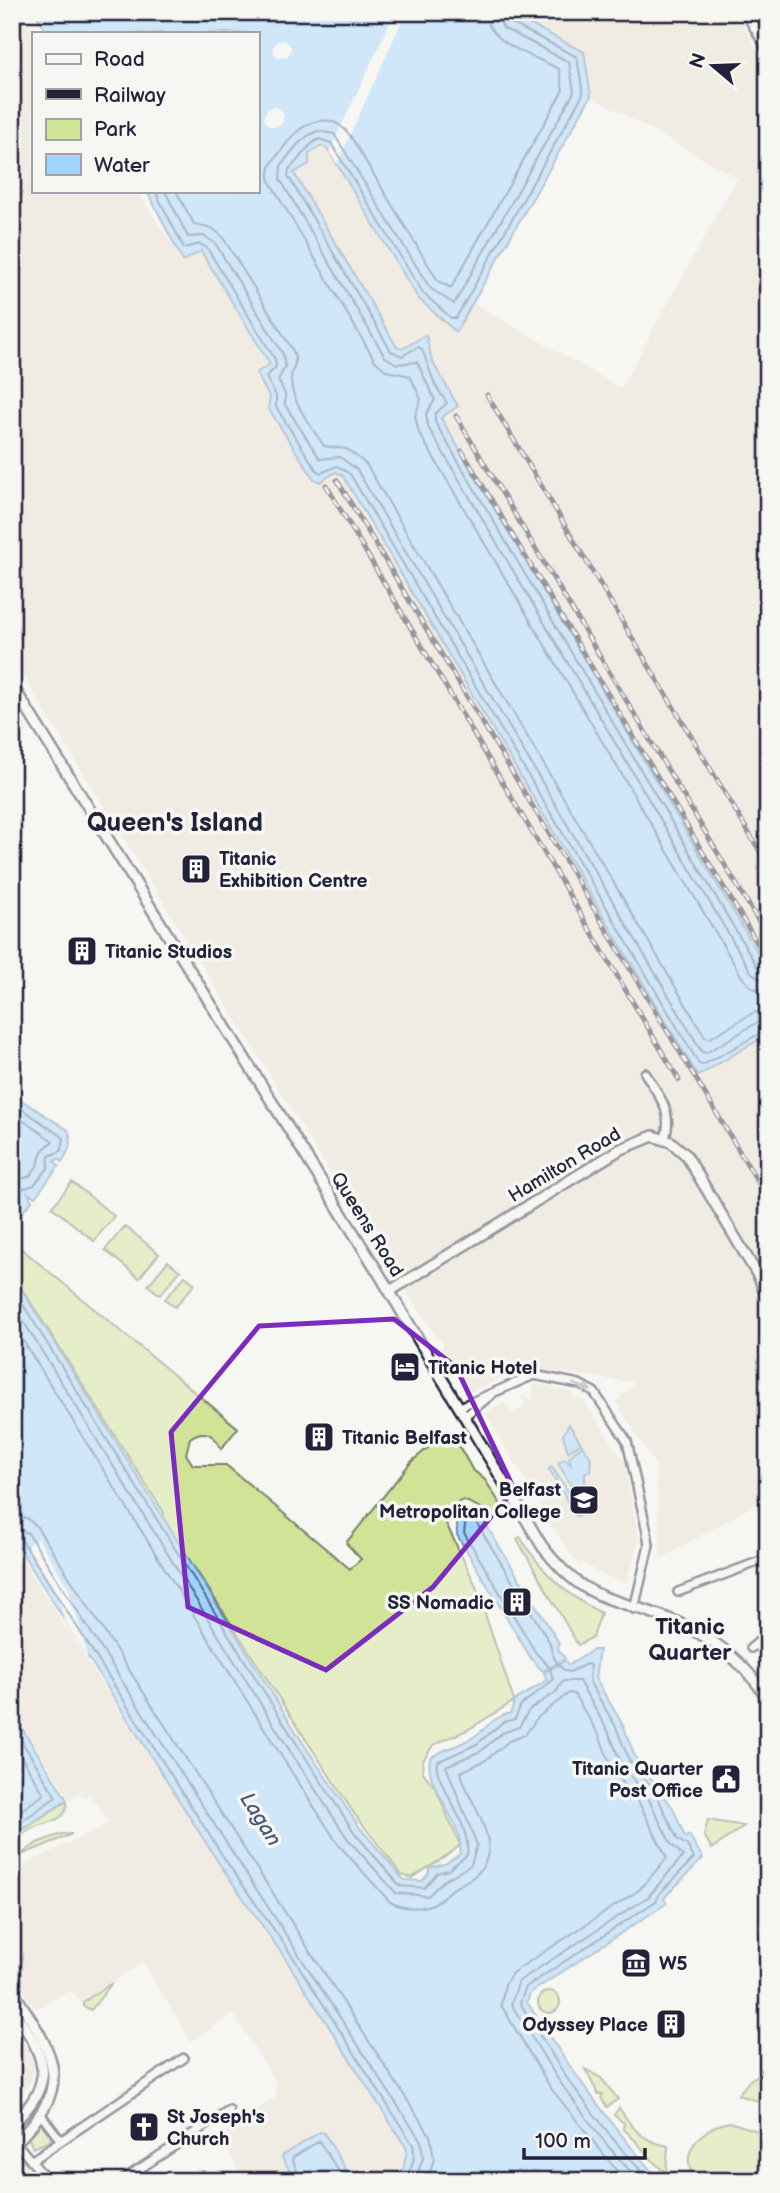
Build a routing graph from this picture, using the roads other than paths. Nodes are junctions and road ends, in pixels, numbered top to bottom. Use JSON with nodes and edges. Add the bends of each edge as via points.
{"nodes":[{"id":1,"x":746,"y":12,"type":"edge"},
{"id":2,"x":768,"y":49,"type":"edge"},
{"id":3,"x":12,"y":685,"type":"edge"},
{"id":4,"x":645,"y":1073,"type":"dead end"},
{"id":5,"x":665,"y":1138,"type":"junction"},
{"id":6,"x":390,"y":1292,"type":"junction"},
{"id":7,"x":768,"y":1302,"type":"edge"},
{"id":8,"x":463,"y":1411,"type":"junction"},
{"id":9,"x":768,"y":1558,"type":"edge"},
{"id":10,"x":678,"y":1592,"type":"dead end"},
{"id":11,"x":634,"y":1609,"type":"junction"},
{"id":12,"x":768,"y":1634,"type":"edge"},
{"id":13,"x":751,"y":1648,"type":"dead end"},
{"id":14,"x":768,"y":1699,"type":"edge"},
{"id":15,"x":12,"y":1990,"type":"edge"},
{"id":16,"x":12,"y":2008,"type":"edge"},
{"id":17,"x":184,"y":2058,"type":"dead end"},
{"id":18,"x":47,"y":2088,"type":"junction"},
{"id":19,"x":229,"y":2110,"type":"dead end"},
{"id":20,"x":42,"y":2116,"type":"junction"},
{"id":21,"x":12,"y":2125,"type":"edge"},
{"id":22,"x":61,"y":2141,"type":"junction"},
{"id":23,"x":14,"y":2142,"type":"edge"},
{"id":24,"x":31,"y":2161,"type":"junction"},
{"id":25,"x":137,"y":2170,"type":"junction"},
{"id":26,"x":48,"y":2181,"type":"edge"},
{"id":27,"x":121,"y":2181,"type":"edge"},
{"id":28,"x":144,"y":2181,"type":"edge"}],
"edges":[{"from":1,"to":2,"type":"street"},
{"from":3,"to":6,"type":"street","name":"Queens Road"},
{"from":4,"to":5,"type":"street","via":[[666,1108],[669,1125]]},
{"from":5,"to":6,"type":"street","name":"Hamilton Road","via":[[653,1136],[628,1145]]},
{"from":5,"to":7,"type":"street","via":[[686,1155],[708,1189],[760,1279]]},
{"from":6,"to":8,"type":"street","name":"Queens Road"},
{"from":8,"to":11,"type":"street","name":"Queens Road","via":[[554,1562],[588,1591]]},
{"from":8,"to":11,"type":"street","one_way":true,"via":[[534,1375],[594,1392],[627,1441],[649,1545]]},
{"from":9,"to":10,"type":"street"},
{"from":11,"to":14,"type":"street","name":"Queens Road","via":[[708,1638],[734,1658]]},
{"from":12,"to":13,"type":"street"},
{"from":15,"to":18,"type":"street","via":[[49,2051],[53,2070]]},
{"from":16,"to":18,"type":"street","via":[[38,2048]]},
{"from":17,"to":22,"type":"street"},
{"from":18,"to":20,"type":"street"},
{"from":18,"to":21,"type":"street"},
{"from":19,"to":25,"type":"street"},
{"from":20,"to":22,"type":"street"},
{"from":20,"to":23,"type":"street"},
{"from":22,"to":24,"type":"street"},
{"from":23,"to":24,"type":"street"},
{"from":24,"to":26,"type":"street"},
{"from":25,"to":27,"type":"street"},
{"from":25,"to":28,"type":"street"}]}
